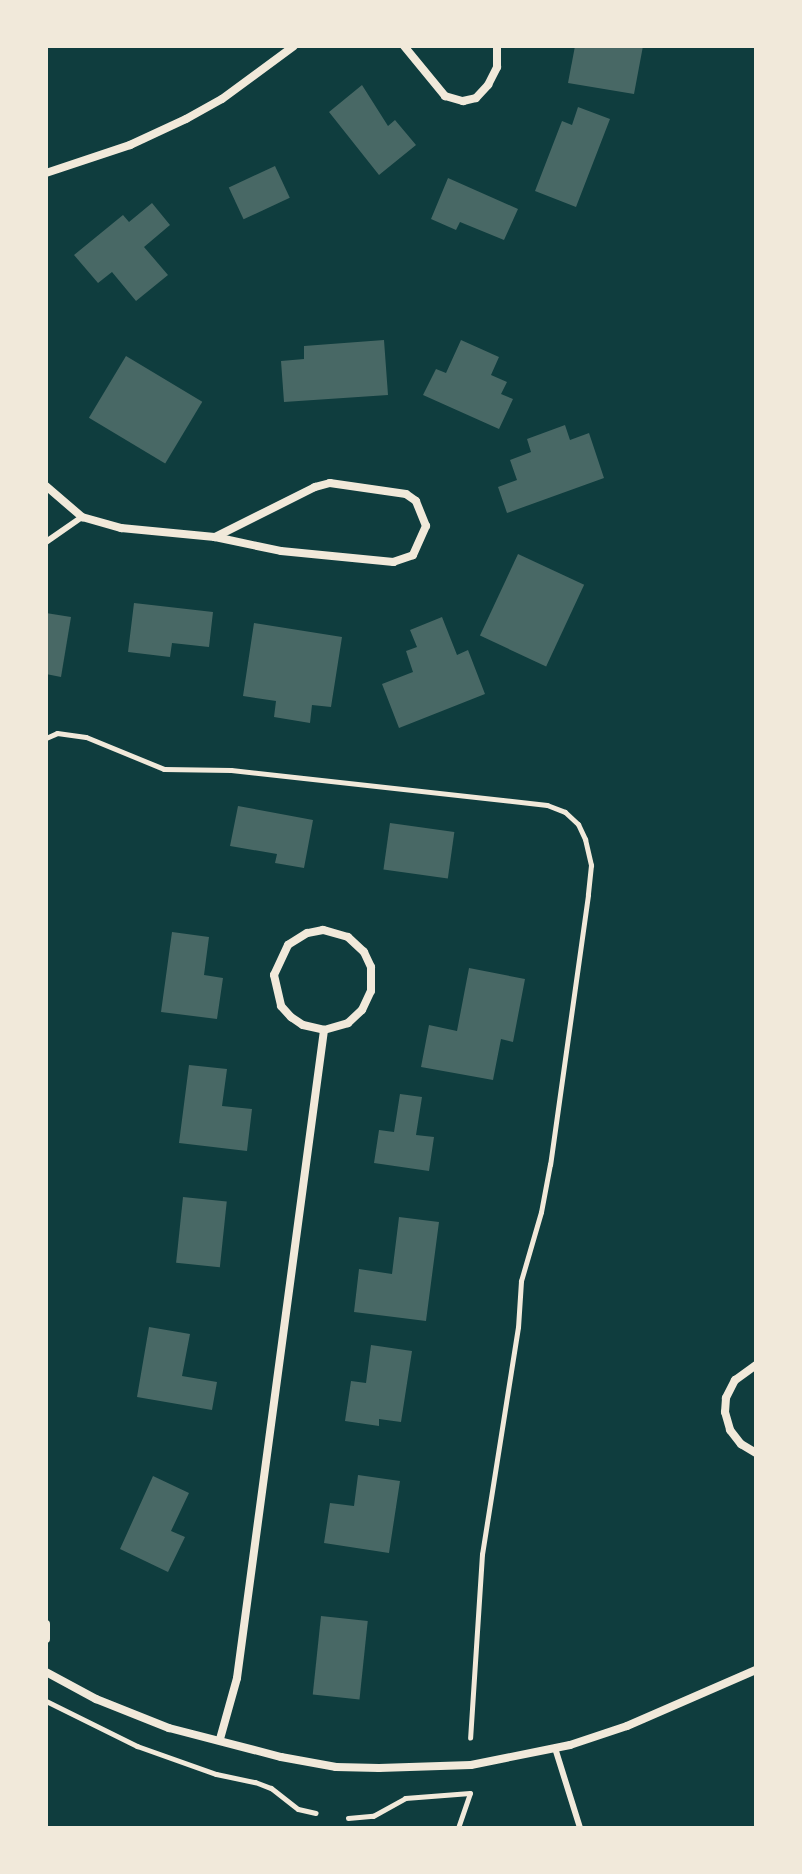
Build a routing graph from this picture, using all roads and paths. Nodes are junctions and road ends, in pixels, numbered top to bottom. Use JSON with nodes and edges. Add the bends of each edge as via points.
{"nodes":[{"id":1,"x":294,"y":46,"type":"edge"},
{"id":2,"x":404,"y":46,"type":"edge"},
{"id":3,"x":497,"y":46,"type":"edge"},
{"id":4,"x":46,"y":173,"type":"edge"},
{"id":5,"x":46,"y":486,"type":"edge"},
{"id":6,"x":82,"y":517,"type":"junction"},
{"id":7,"x":215,"y":537,"type":"junction"},
{"id":8,"x":46,"y":542,"type":"edge"},
{"id":9,"x":46,"y":738,"type":"edge"},
{"id":10,"x":324,"y":1030,"type":"junction"},
{"id":11,"x":756,"y":1365,"type":"edge"},
{"id":12,"x":756,"y":1453,"type":"edge"},
{"id":13,"x":46,"y":1624,"type":"edge"},
{"id":14,"x":46,"y":1639,"type":"edge"},
{"id":15,"x":756,"y":1670,"type":"edge"},
{"id":16,"x":46,"y":1672,"type":"edge"},
{"id":17,"x":46,"y":1701,"type":"edge"},
{"id":18,"x":470,"y":1738,"type":"dead end"},
{"id":19,"x":220,"y":1739,"type":"junction"},
{"id":20,"x":555,"y":1748,"type":"junction"},
{"id":21,"x":316,"y":1813,"type":"dead end"},
{"id":22,"x":348,"y":1818,"type":"dead end"},
{"id":23,"x":458,"y":1828,"type":"edge"},
{"id":24,"x":580,"y":1828,"type":"edge"}],
"edges":[{"from":1,"to":4,"type":"street","via":[[186,119],[130,145]]},
{"from":2,"to":3,"type":"street","via":[[445,96],[463,101],[476,98],[488,85],[497,67]]},
{"from":5,"to":6,"type":"street"},
{"from":6,"to":7,"type":"street","via":[[121,528]]},
{"from":6,"to":8,"type":"lane"},
{"from":7,"to":7,"type":"street","via":[[281,551],[393,562],[413,555],[426,526],[416,501],[406,494],[330,483]]},
{"from":9,"to":18,"type":"path","via":[[57,733],[86,737],[164,769],[231,770],[547,805],[565,812],[585,839],[591,865],[588,895],[541,1212],[521,1281],[482,1554]]},
{"from":10,"to":10,"type":"street","via":[[348,1023],[362,1010],[371,991],[371,967],[348,937],[323,930],[288,945],[274,975],[281,1006],[303,1025]]},
{"from":10,"to":19,"type":"street","via":[[237,1678]]},
{"from":11,"to":12,"type":"street","via":[[735,1380],[725,1412],[730,1430]]},
{"from":13,"to":14,"type":"street"},
{"from":15,"to":20,"type":"street","via":[[627,1726]]},
{"from":16,"to":19,"type":"street","via":[[130,1714]]},
{"from":17,"to":21,"type":"path","via":[[137,1746],[255,1782],[298,1809]]},
{"from":19,"to":20,"type":"street","via":[[336,1767],[471,1765]]},
{"from":20,"to":24,"type":"lane"},
{"from":22,"to":23,"type":"path","via":[[373,1816],[405,1798],[470,1793]]}]}
